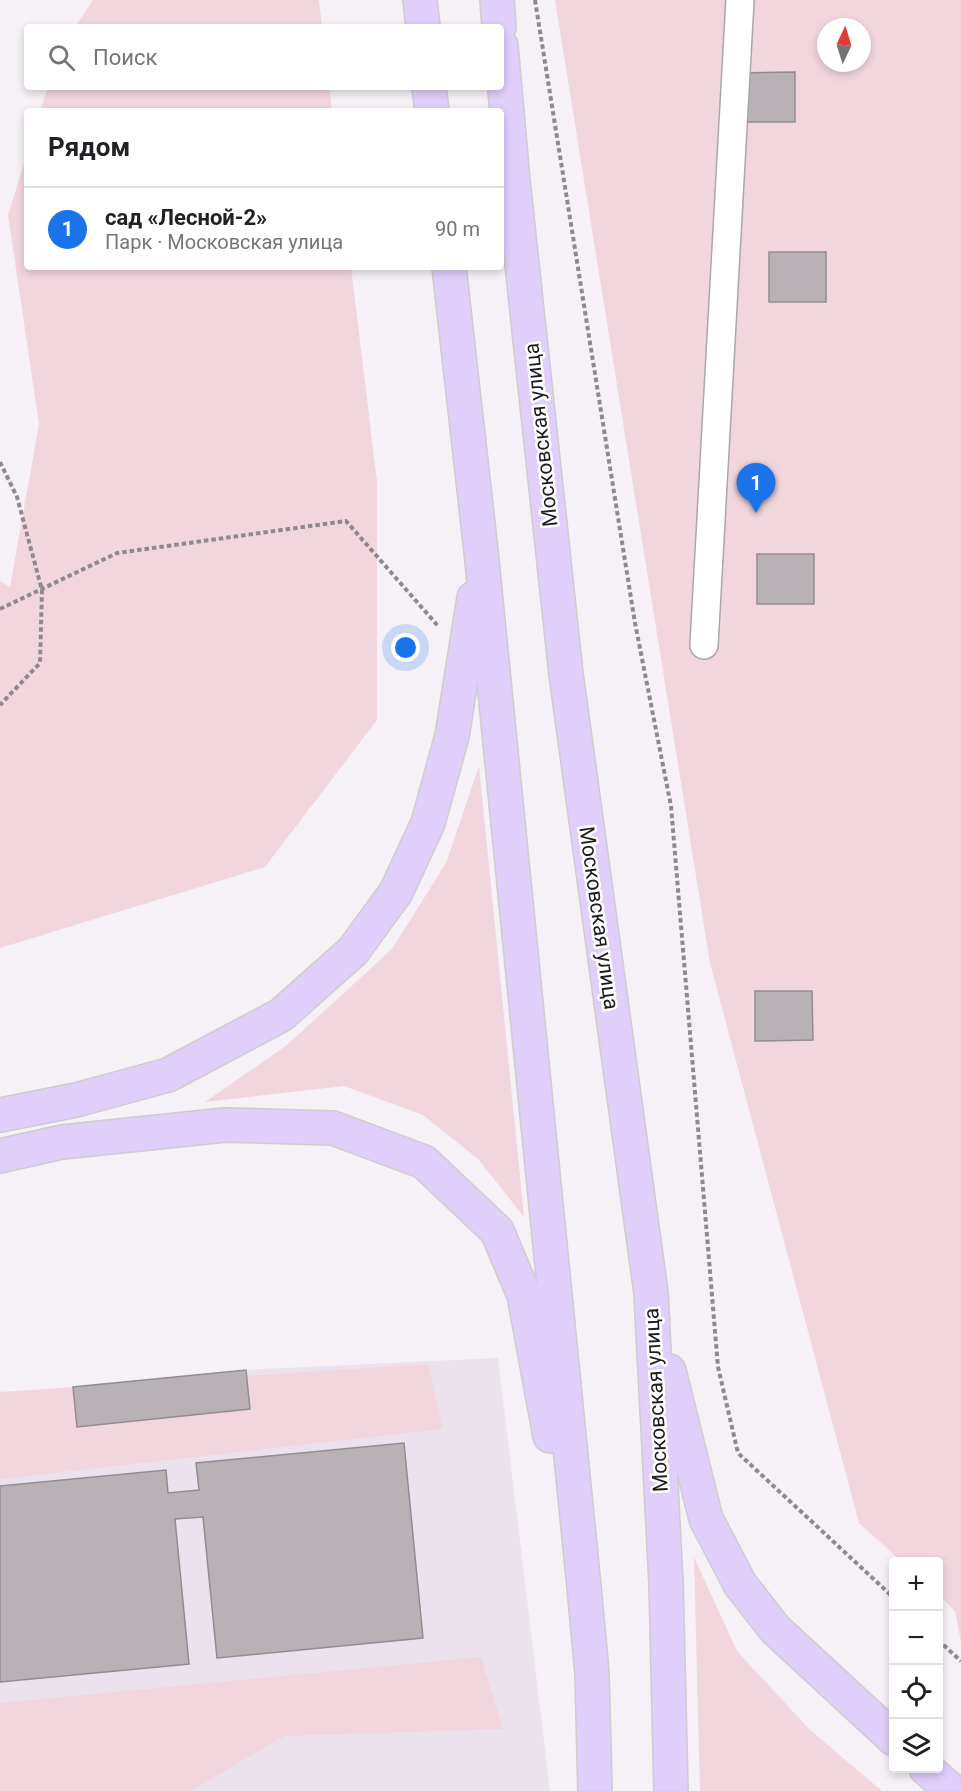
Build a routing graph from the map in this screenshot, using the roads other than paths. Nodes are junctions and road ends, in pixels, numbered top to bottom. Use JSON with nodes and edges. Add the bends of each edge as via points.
{"nodes":[{"id":1,"x":420,"y":0,"type":"edge"},
{"id":2,"x":497,"y":0,"type":"edge"},
{"id":3,"x":740,"y":0,"type":"edge"},
{"id":4,"x":423,"y":24,"type":"edge"},
{"id":5,"x":499,"y":24,"type":"edge"},
{"id":6,"x":504,"y":78,"type":"edge"},
{"id":7,"x":429,"y":90,"type":"edge"},
{"id":8,"x":432,"y":108,"type":"edge"},
{"id":9,"x":449,"y":270,"type":"edge"},
{"id":10,"x":481,"y":551,"type":"junction"},
{"id":11,"x":704,"y":645,"type":"dead end"},
{"id":12,"x":0,"y":1115,"type":"edge"},
{"id":13,"x":0,"y":1156,"type":"edge"},
{"id":14,"x":651,"y":1293,"type":"junction"},
{"id":15,"x":584,"y":1587,"type":"junction"},
{"id":16,"x":889,"y":1734,"type":"edge"},
{"id":17,"x":932,"y":1773,"type":"edge"},
{"id":18,"x":595,"y":1791,"type":"edge"},
{"id":19,"x":671,"y":1791,"type":"edge"},
{"id":20,"x":952,"y":1791,"type":"edge"}],
"edges":[{"from":1,"to":4,"type":"main road"},
{"from":2,"to":5,"type":"main road"},
{"from":3,"to":11,"type":"street"},
{"from":6,"to":14,"type":"main road","name":"Московская улица","via":[[566,675]]},
{"from":7,"to":8,"type":"main road"},
{"from":9,"to":10,"type":"main road"},
{"from":10,"to":12,"type":"main road","via":[[452,736],[428,823],[396,892],[353,951],[281,1015],[168,1074],[76,1100]]},
{"from":10,"to":15,"type":"main road"},
{"from":13,"to":15,"type":"main road","via":[[62,1142],[225,1125],[333,1128],[424,1162],[497,1231],[524,1295],[559,1485]]},
{"from":14,"to":16,"type":"main road","via":[[706,1519],[740,1584],[775,1629]]},
{"from":14,"to":19,"type":"main road","name":"Московская улица","via":[[666,1583]]},
{"from":15,"to":18,"type":"main road","via":[[592,1673]]},
{"from":17,"to":20,"type":"main road"}]}
